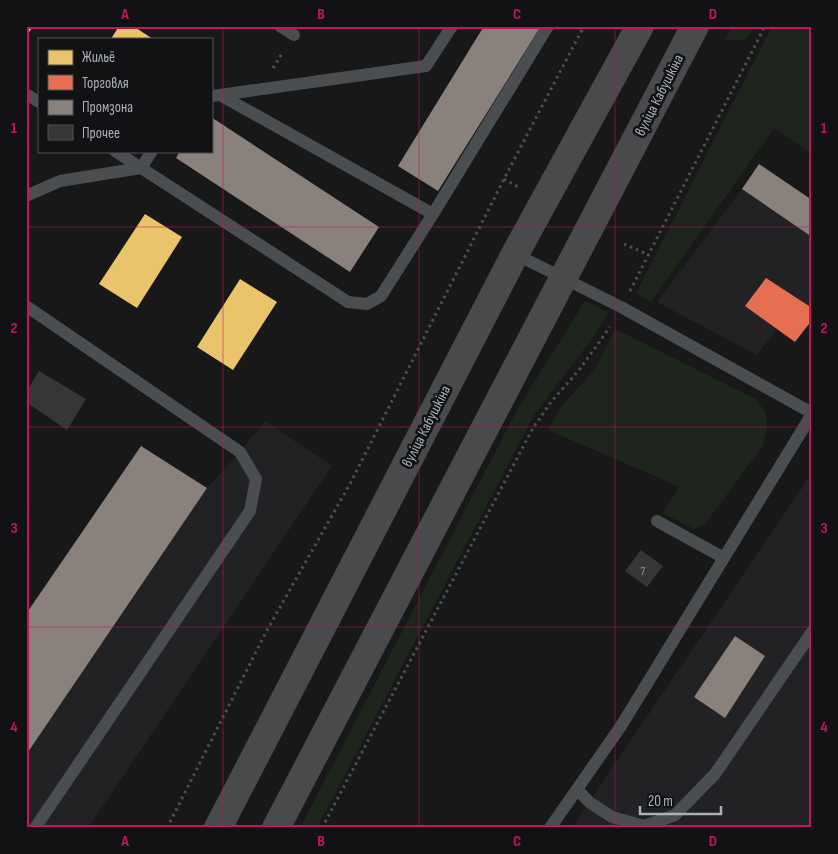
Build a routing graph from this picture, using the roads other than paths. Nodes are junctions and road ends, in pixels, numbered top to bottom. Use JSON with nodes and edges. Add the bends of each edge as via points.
{"nodes":[{"id":1,"x":280,"y":26,"type":"edge"},
{"id":2,"x":452,"y":26,"type":"edge"},
{"id":3,"x":548,"y":26,"type":"edge"},
{"id":4,"x":640,"y":26,"type":"edge"},
{"id":5,"x":694,"y":26,"type":"edge"},
{"id":6,"x":294,"y":35,"type":"road end"},
{"id":7,"x":26,"y":94,"type":"edge"},
{"id":8,"x":215,"y":96,"type":"edge"},
{"id":9,"x":38,"y":101,"type":"edge"},
{"id":10,"x":117,"y":152,"type":"edge"},
{"id":11,"x":151,"y":152,"type":"edge"},
{"id":12,"x":141,"y":168,"type":"junction"},
{"id":13,"x":26,"y":196,"type":"edge"},
{"id":14,"x":433,"y":214,"type":"junction"},
{"id":15,"x":515,"y":254,"type":"junction"},
{"id":16,"x":563,"y":277,"type":"junction"},
{"id":17,"x":26,"y":306,"type":"edge"},
{"id":18,"x":812,"y":413,"type":"edge"},
{"id":19,"x":657,"y":521,"type":"dead end"},
{"id":20,"x":724,"y":558,"type":"junction"},
{"id":21,"x":812,"y":632,"type":"edge"},
{"id":22,"x":577,"y":789,"type":"junction"},
{"id":23,"x":35,"y":828,"type":"edge"},
{"id":24,"x":218,"y":828,"type":"edge"},
{"id":25,"x":276,"y":828,"type":"edge"},
{"id":26,"x":550,"y":828,"type":"edge"}],
"edges":[{"from":1,"to":6,"type":"lane"},
{"from":2,"to":8,"type":"lane","via":[[426,66]]},
{"from":3,"to":14,"type":"lane"},
{"from":4,"to":15,"type":"main road","name":"вуліца Кабушкіна"},
{"from":5,"to":16,"type":"main road","name":"вуліца Кабушкіна"},
{"from":7,"to":9,"type":"lane"},
{"from":8,"to":14,"type":"lane"},
{"from":10,"to":12,"type":"lane"},
{"from":11,"to":12,"type":"lane"},
{"from":12,"to":13,"type":"lane","via":[[60,181]]},
{"from":12,"to":14,"type":"lane","via":[[348,302],[367,304],[381,296]]},
{"from":15,"to":16,"type":"lane"},
{"from":15,"to":24,"type":"main road","name":"вуліца Кабушкіна"},
{"from":16,"to":18,"type":"lane"},
{"from":16,"to":25,"type":"main road","name":"вуліца Кабушкіна"},
{"from":17,"to":23,"type":"lane","via":[[240,452],[256,479],[250,511]]},
{"from":18,"to":20,"type":"lane"},
{"from":19,"to":20,"type":"lane"},
{"from":20,"to":22,"type":"lane","via":[[621,726]]},
{"from":21,"to":22,"type":"lane","via":[[715,774],[676,815],[644,826],[612,817],[589,802]]},
{"from":22,"to":26,"type":"lane"}]}
